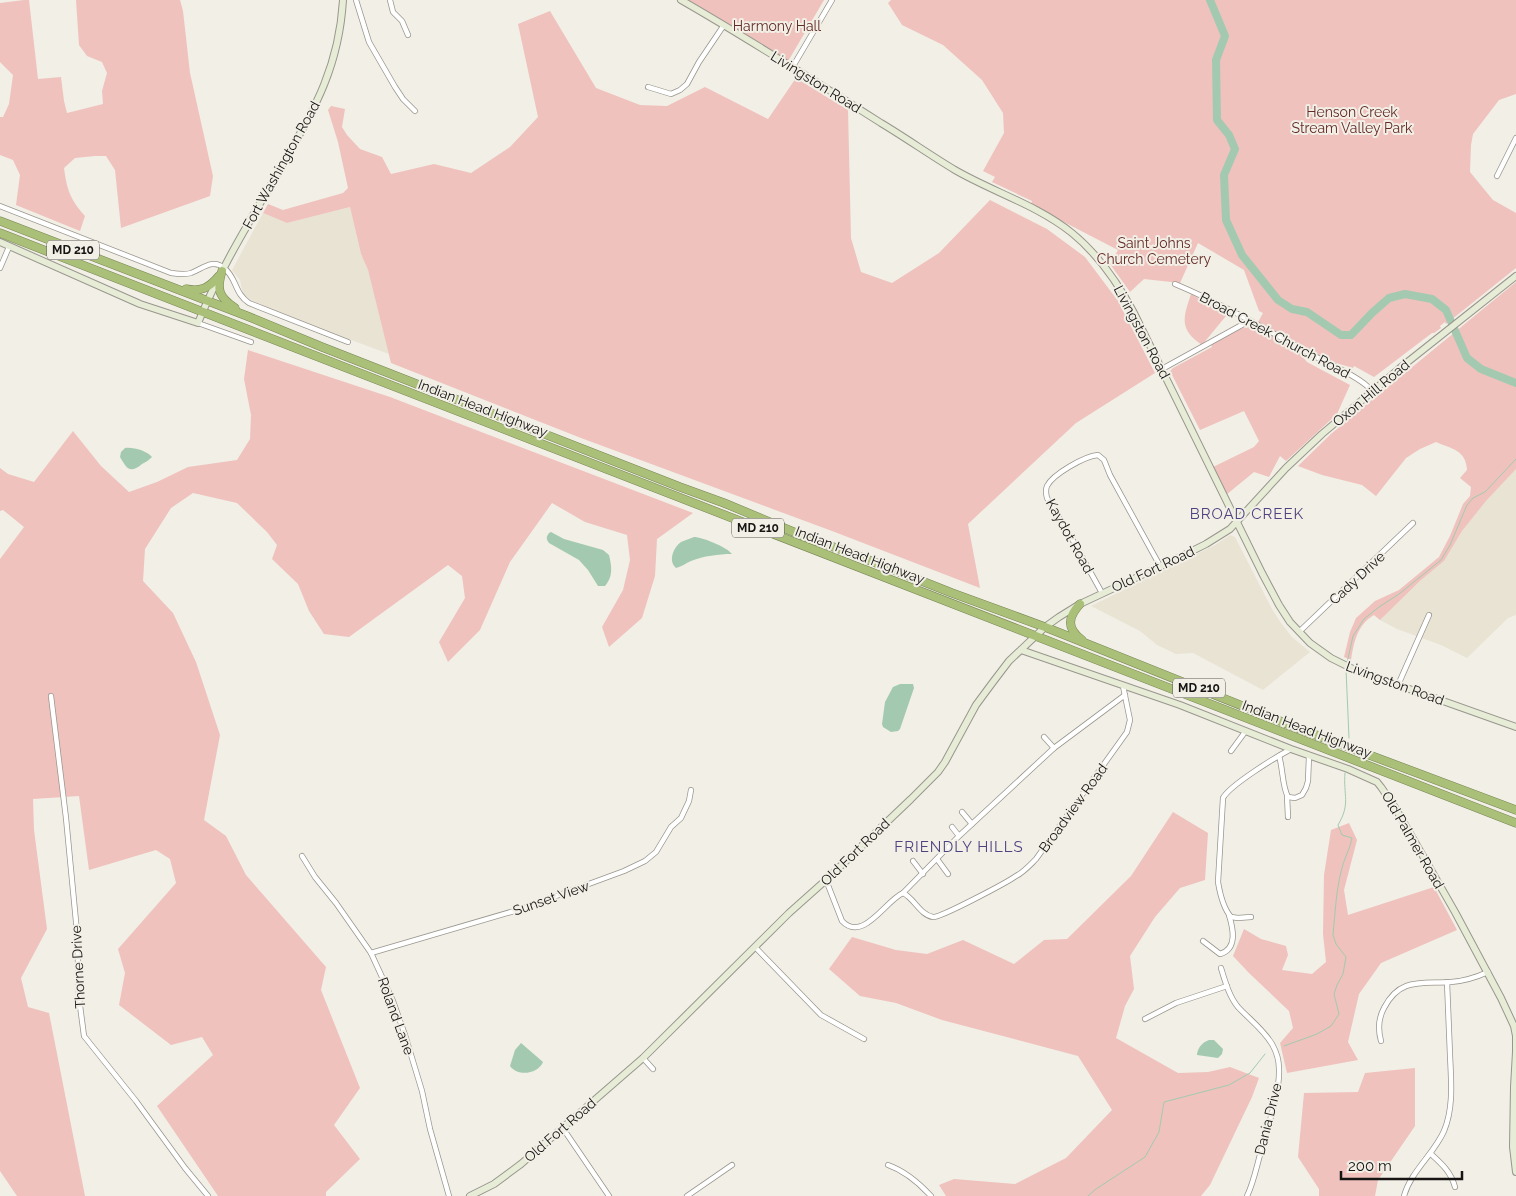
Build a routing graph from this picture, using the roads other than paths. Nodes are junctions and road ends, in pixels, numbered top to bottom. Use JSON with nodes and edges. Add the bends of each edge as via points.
{"nodes":[{"id":1,"x":343,"y":0,"type":"edge"},
{"id":2,"x":356,"y":0,"type":"edge"},
{"id":3,"x":390,"y":0,"type":"edge"},
{"id":4,"x":681,"y":0,"type":"edge"},
{"id":5,"x":832,"y":0,"type":"edge"},
{"id":6,"x":724,"y":25,"type":"junction"},
{"id":7,"x":408,"y":35,"type":"dead end"},
{"id":8,"x":792,"y":68,"type":"junction"},
{"id":9,"x":648,"y":86,"type":"dead end"},
{"id":10,"x":415,"y":111,"type":"dead end"},
{"id":11,"x":1516,"y":138,"type":"edge"},
{"id":12,"x":1497,"y":176,"type":"dead end"},
{"id":13,"x":0,"y":206,"type":"edge"},
{"id":14,"x":0,"y":222,"type":"edge"},
{"id":15,"x":0,"y":233,"type":"edge"},
{"id":16,"x":0,"y":242,"type":"edge"},
{"id":17,"x":10,"y":247,"type":"junction"},
{"id":18,"x":0,"y":268,"type":"edge"},
{"id":19,"x":222,"y":271,"type":"junction"},
{"id":20,"x":1516,"y":276,"type":"edge"},
{"id":21,"x":1175,"y":284,"type":"dead end"},
{"id":22,"x":168,"y":286,"type":"junction"},
{"id":23,"x":207,"y":301,"type":"junction"},
{"id":24,"x":202,"y":312,"type":"junction"},
{"id":25,"x":250,"y":317,"type":"junction"},
{"id":26,"x":1250,"y":321,"type":"junction"},
{"id":27,"x":198,"y":323,"type":"junction"},
{"id":28,"x":251,"y":342,"type":"dead end"},
{"id":29,"x":348,"y":342,"type":"dead end"},
{"id":30,"x":1162,"y":369,"type":"junction"},
{"id":31,"x":1372,"y":391,"type":"junction"},
{"id":32,"x":1237,"y":522,"type":"junction"},
{"id":33,"x":1413,"y":523,"type":"dead end"},
{"id":34,"x":1160,"y":566,"type":"junction"},
{"id":35,"x":1102,"y":594,"type":"junction"},
{"id":36,"x":1080,"y":604,"type":"junction"},
{"id":37,"x":1429,"y":615,"type":"dead end"},
{"id":38,"x":1045,"y":628,"type":"junction"},
{"id":39,"x":1299,"y":632,"type":"junction"},
{"id":40,"x":1034,"y":637,"type":"junction"},
{"id":41,"x":1099,"y":649,"type":"junction"},
{"id":42,"x":1021,"y":650,"type":"junction"},
{"id":43,"x":1398,"y":685,"type":"junction"},
{"id":44,"x":1123,"y":686,"type":"junction"},
{"id":45,"x":1125,"y":695,"type":"junction"},
{"id":46,"x":51,"y":696,"type":"dead end"},
{"id":47,"x":1516,"y":727,"type":"edge"},
{"id":48,"x":1245,"y":732,"type":"junction"},
{"id":49,"x":1044,"y":736,"type":"dead end"},
{"id":50,"x":1054,"y":748,"type":"junction"},
{"id":51,"x":1291,"y":749,"type":"junction"},
{"id":52,"x":1231,"y":751,"type":"dead end"},
{"id":53,"x":1279,"y":756,"type":"junction"},
{"id":54,"x":1309,"y":756,"type":"junction"},
{"id":55,"x":690,"y":790,"type":"dead end"},
{"id":56,"x":1287,"y":796,"type":"junction"},
{"id":57,"x":1516,"y":810,"type":"edge"},
{"id":58,"x":962,"y":812,"type":"dead end"},
{"id":59,"x":1288,"y":817,"type":"dead end"},
{"id":60,"x":1516,"y":823,"type":"edge"},
{"id":61,"x":972,"y":824,"type":"junction"},
{"id":62,"x":952,"y":827,"type":"dead end"},
{"id":63,"x":959,"y":836,"type":"junction"},
{"id":64,"x":302,"y":856,"type":"dead end"},
{"id":65,"x":937,"y":859,"type":"junction"},
{"id":66,"x":913,"y":861,"type":"dead end"},
{"id":67,"x":923,"y":874,"type":"junction"},
{"id":68,"x":948,"y":874,"type":"dead end"},
{"id":69,"x":826,"y":880,"type":"junction"},
{"id":70,"x":903,"y":893,"type":"junction"},
{"id":71,"x":1229,"y":915,"type":"junction"},
{"id":72,"x":1251,"y":917,"type":"dead end"},
{"id":73,"x":1203,"y":941,"type":"dead end"},
{"id":74,"x":755,"y":947,"type":"junction"},
{"id":75,"x":371,"y":953,"type":"junction"},
{"id":76,"x":1221,"y":968,"type":"dead end"},
{"id":77,"x":1488,"y":972,"type":"junction"},
{"id":78,"x":1447,"y":982,"type":"junction"},
{"id":79,"x":1227,"y":986,"type":"junction"},
{"id":80,"x":1145,"y":1018,"type":"dead end"},
{"id":81,"x":864,"y":1039,"type":"dead end"},
{"id":82,"x":1381,"y":1042,"type":"dead end"},
{"id":83,"x":643,"y":1058,"type":"junction"},
{"id":84,"x":653,"y":1068,"type":"dead end"},
{"id":85,"x":562,"y":1127,"type":"junction"},
{"id":86,"x":1430,"y":1154,"type":"junction"},
{"id":87,"x":732,"y":1165,"type":"dead end"},
{"id":88,"x":888,"y":1165,"type":"dead end"},
{"id":89,"x":1516,"y":1172,"type":"edge"},
{"id":90,"x":1455,"y":1187,"type":"dead end"},
{"id":91,"x":1249,"y":1195,"type":"edge"},
{"id":92,"x":208,"y":1196,"type":"edge"},
{"id":93,"x":449,"y":1196,"type":"edge"},
{"id":94,"x":470,"y":1196,"type":"edge"},
{"id":95,"x":609,"y":1196,"type":"edge"},
{"id":96,"x":687,"y":1196,"type":"edge"},
{"id":97,"x":931,"y":1196,"type":"edge"},
{"id":98,"x":1404,"y":1196,"type":"edge"}],
"edges":[{"from":1,"to":19,"type":"main road","name":"Fort Washington Road","via":[[338,45],[324,87]]},
{"from":2,"to":10,"type":"street","via":[[369,42],[399,93]]},
{"from":3,"to":7,"type":"street","via":[[393,12],[402,21]]},
{"from":4,"to":6,"type":"main road","name":"Livingston Road"},
{"from":5,"to":8,"type":"street"},
{"from":6,"to":8,"type":"main road","name":"Livingston Road"},
{"from":6,"to":9,"type":"street","via":[[680,90],[671,94]]},
{"from":8,"to":30,"type":"main road","name":"Livingston Road","via":[[957,171],[1035,209],[1071,232],[1116,282]]},
{"from":11,"to":12,"type":"street"},
{"from":13,"to":19,"type":"street","via":[[171,273],[191,273],[213,263]]},
{"from":14,"to":22,"type":"highway","name":"Indian Head Highway","number":"MD 210"},
{"from":15,"to":24,"type":"highway","name":"Indian Head Highway","number":"MD 210"},
{"from":16,"to":17,"type":"main road"},
{"from":17,"to":18,"type":"street"},
{"from":17,"to":27,"type":"main road","via":[[140,304]]},
{"from":19,"to":22,"type":"highway","via":[[209,286],[199,291]]},
{"from":19,"to":23,"type":"main road","name":"Fort Washington Road"},
{"from":19,"to":25,"type":"highway","via":[[218,285],[222,297]]},
{"from":19,"to":29,"type":"street","via":[[235,282],[239,295],[249,303]]},
{"from":20,"to":31,"type":"main road","name":"Oxon Hill Road"},
{"from":21,"to":26,"type":"street","name":"Broad Creek Church Road"},
{"from":22,"to":23,"type":"highway","name":"Indian Head Highway","number":"MD 210"},
{"from":23,"to":24,"type":"main road","name":"Fort Washington Road"},
{"from":23,"to":25,"type":"highway","name":"Indian Head Highway","number":"MD 210"},
{"from":24,"to":27,"type":"main road","name":"Fort Washington Road"},
{"from":24,"to":40,"type":"highway","name":"Indian Head Highway","number":"MD 210"},
{"from":25,"to":38,"type":"highway","name":"Indian Head Highway","number":"MD 210","via":[[813,540]]},
{"from":26,"to":30,"type":"street"},
{"from":26,"to":31,"type":"street","name":"Broad Creek Church Road","via":[[1350,375]]},
{"from":27,"to":28,"type":"street"},
{"from":30,"to":32,"type":"main road","name":"Livingston Road"},
{"from":31,"to":32,"type":"main road","name":"Oxon Hill Road","via":[[1286,468]]},
{"from":32,"to":34,"type":"main road","name":"Old Fort Road","via":[[1220,536]]},
{"from":32,"to":39,"type":"main road","name":"Livingston Road","via":[[1278,605]]},
{"from":33,"to":39,"type":"street","name":"Cady Drive"},
{"from":34,"to":35,"type":"main road","name":"Old Fort Road"},
{"from":34,"to":35,"type":"street","name":"Kaydot Road","via":[[1104,460],[1098,455],[1089,457],[1057,474],[1046,491]]},
{"from":35,"to":36,"type":"main road","name":"Old Fort Road"},
{"from":36,"to":38,"type":"main road","name":"Old Fort Road"},
{"from":36,"to":41,"type":"highway","via":[[1070,620],[1072,631]]},
{"from":37,"to":43,"type":"street"},
{"from":38,"to":40,"type":"main road","name":"Old Fort Road"},
{"from":38,"to":41,"type":"highway","name":"Indian Head Highway","number":"MD 210"},
{"from":39,"to":43,"type":"main road","name":"Livingston Road","via":[[1340,663]]},
{"from":40,"to":42,"type":"main road","name":"Old Fort Road"},
{"from":40,"to":60,"type":"highway","name":"Indian Head Highway","number":"MD 210"},
{"from":41,"to":57,"type":"highway","name":"Indian Head Highway","number":"MD 210"},
{"from":42,"to":44,"type":"main road","name":"Old Palmer Road"},
{"from":42,"to":69,"type":"main road","name":"Old Fort Road","via":[[976,705],[938,772]]},
{"from":43,"to":47,"type":"main road","name":"Livingston Road"},
{"from":44,"to":45,"type":"street","name":"Broadview Road"},
{"from":44,"to":48,"type":"main road","name":"Old Palmer Road"},
{"from":45,"to":50,"type":"street"},
{"from":45,"to":70,"type":"street","name":"Broadview Road","via":[[1130,720],[1127,732],[1028,867],[936,917],[928,915]]},
{"from":46,"to":92,"type":"street","name":"Thorne Drive","via":[[77,932],[82,1031]]},
{"from":48,"to":51,"type":"main road","name":"Old Palmer Road"},
{"from":48,"to":52,"type":"street"},
{"from":49,"to":50,"type":"street"},
{"from":50,"to":61,"type":"street"},
{"from":51,"to":53,"type":"street"},
{"from":51,"to":54,"type":"main road","name":"Old Palmer Road"},
{"from":53,"to":56,"type":"street"},
{"from":53,"to":71,"type":"street","via":[[1231,788],[1223,798],[1218,882]]},
{"from":54,"to":56,"type":"street","via":[[1304,792],[1295,798]]},
{"from":54,"to":77,"type":"main road","name":"Old Palmer Road","via":[[1377,782],[1387,794]]},
{"from":55,"to":75,"type":"street","name":"Sunset View","via":[[681,818],[671,827],[656,852],[645,861],[521,908]]},
{"from":56,"to":59,"type":"street"},
{"from":58,"to":61,"type":"street"},
{"from":61,"to":63,"type":"street"},
{"from":62,"to":63,"type":"street"},
{"from":63,"to":65,"type":"street"},
{"from":64,"to":75,"type":"street","name":"Roland Lane"},
{"from":65,"to":67,"type":"street"},
{"from":65,"to":68,"type":"street"},
{"from":66,"to":67,"type":"street"},
{"from":67,"to":70,"type":"street"},
{"from":69,"to":70,"type":"street","via":[[842,921],[851,927],[870,921]]},
{"from":69,"to":74,"type":"main road","name":"Old Fort Road"},
{"from":71,"to":72,"type":"street","via":[[1233,918]]},
{"from":71,"to":73,"type":"street","via":[[1234,934],[1227,951],[1220,954]]},
{"from":74,"to":81,"type":"street","via":[[821,1015]]},
{"from":74,"to":83,"type":"main road","name":"Old Fort Road"},
{"from":75,"to":93,"type":"street","name":"Roland Lane","via":[[405,1035]]},
{"from":76,"to":79,"type":"street","name":"Dania Drive"},
{"from":77,"to":78,"type":"street"},
{"from":77,"to":89,"type":"main road","name":"Old Palmer Road","via":[[1510,1014],[1516,1036],[1512,1127]]},
{"from":78,"to":82,"type":"street","via":[[1414,983],[1393,994],[1378,1025]]},
{"from":78,"to":86,"type":"street","via":[[1451,1107],[1445,1130]]},
{"from":79,"to":80,"type":"street","via":[[1176,1003]]},
{"from":79,"to":91,"type":"street","name":"Dania Drive","via":[[1237,1005],[1273,1045],[1278,1058],[1278,1083]]},
{"from":83,"to":84,"type":"street"},
{"from":83,"to":85,"type":"main road","name":"Old Fort Road"},
{"from":85,"to":94,"type":"main road","name":"Old Fort Road","via":[[506,1175]]},
{"from":85,"to":95,"type":"street"},
{"from":86,"to":90,"type":"street","via":[[1446,1167]]},
{"from":86,"to":98,"type":"street","via":[[1409,1183]]},
{"from":87,"to":96,"type":"street"},
{"from":88,"to":97,"type":"street","via":[[912,1179]]}]}
